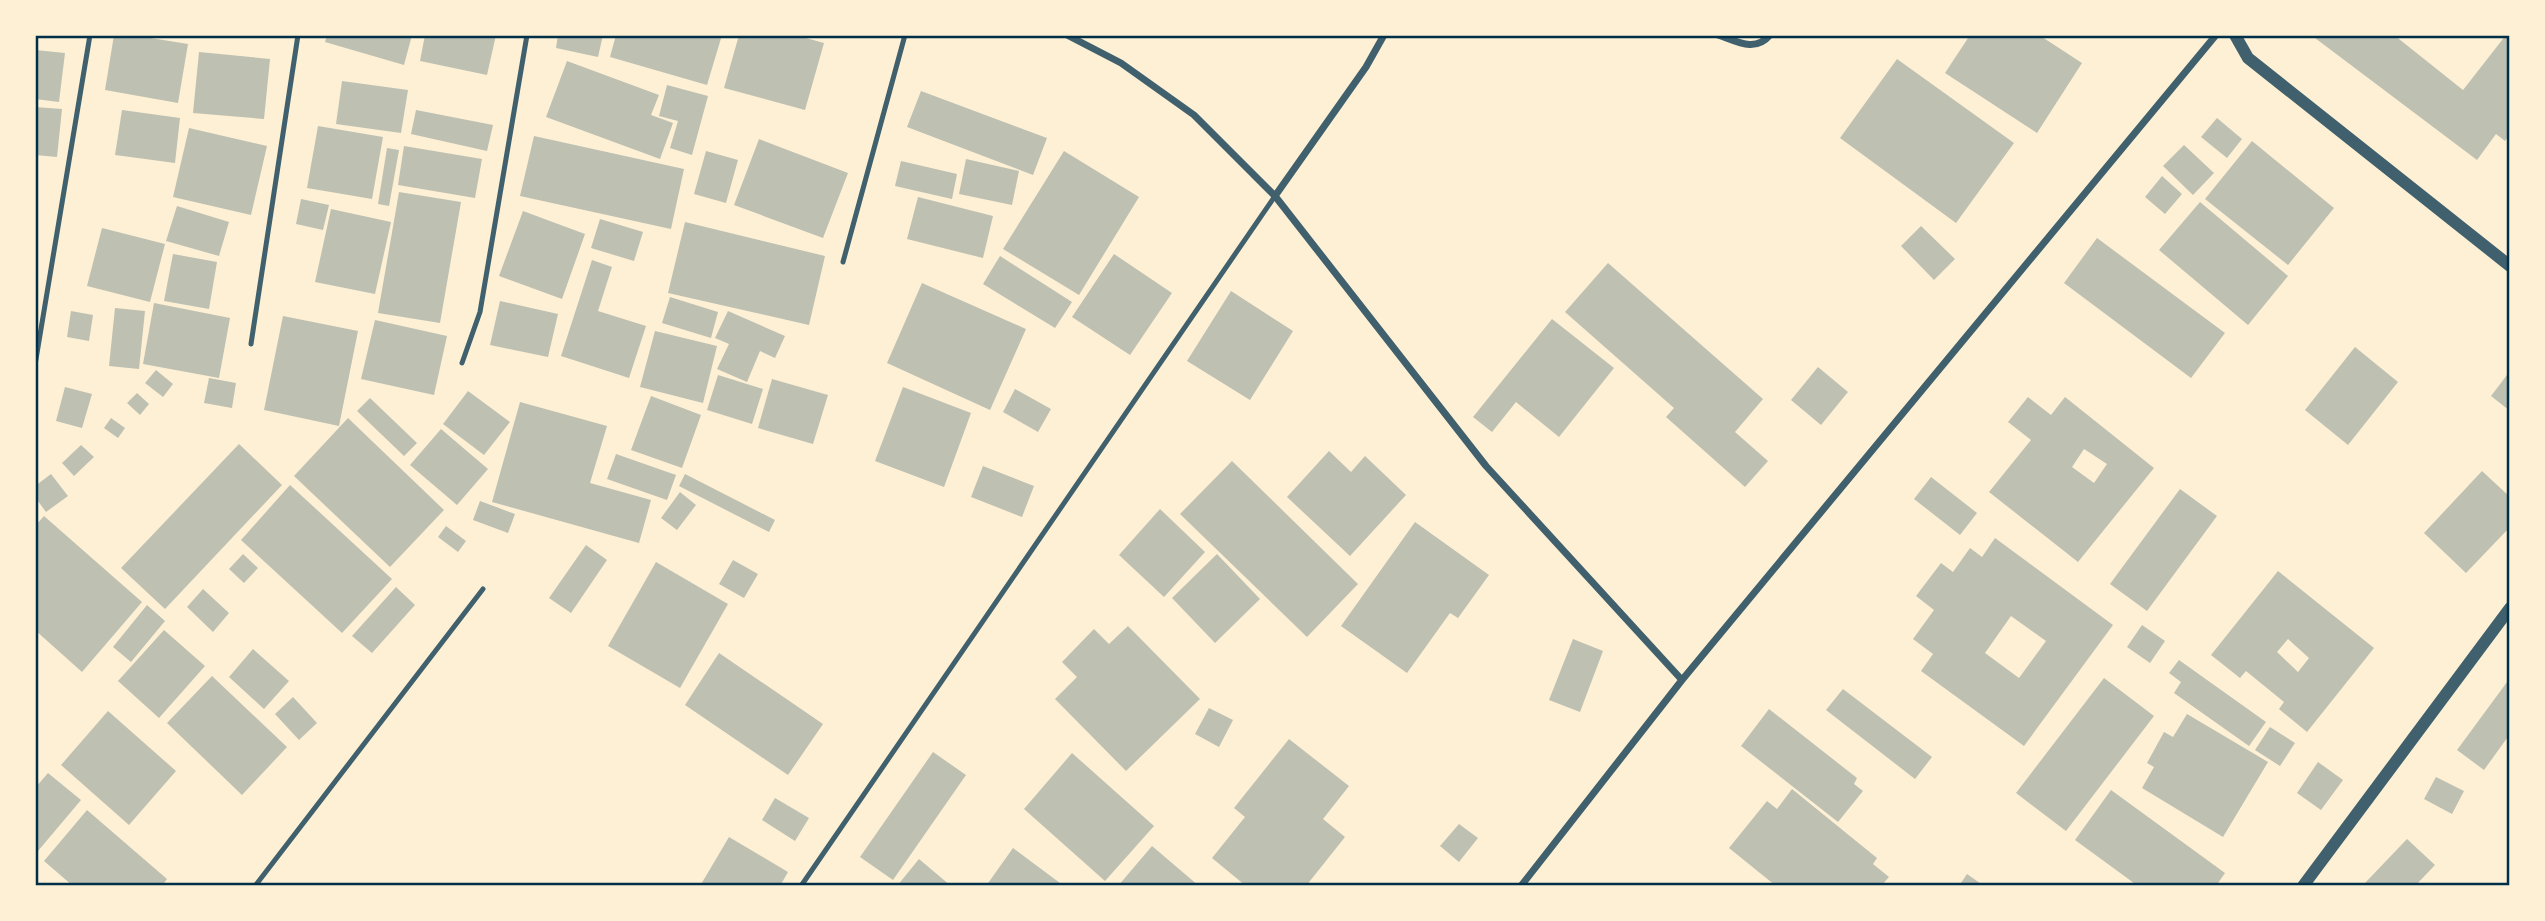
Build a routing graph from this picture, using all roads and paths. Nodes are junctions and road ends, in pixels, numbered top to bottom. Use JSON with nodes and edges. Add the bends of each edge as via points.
{"nodes":[{"id":1,"x":90,"y":35,"type":"edge"},
{"id":2,"x":298,"y":35,"type":"edge"},
{"id":3,"x":527,"y":35,"type":"edge"},
{"id":4,"x":905,"y":35,"type":"edge"},
{"id":5,"x":1067,"y":35,"type":"edge"},
{"id":6,"x":1384,"y":35,"type":"edge"},
{"id":7,"x":1718,"y":35,"type":"edge"},
{"id":8,"x":1770,"y":35,"type":"edge"},
{"id":9,"x":2216,"y":35,"type":"edge"},
{"id":10,"x":2235,"y":35,"type":"edge"},
{"id":11,"x":1275,"y":196,"type":"junction"},
{"id":12,"x":843,"y":262,"type":"dead end"},
{"id":13,"x":2510,"y":266,"type":"edge"},
{"id":14,"x":251,"y":344,"type":"dead end"},
{"id":15,"x":462,"y":363,"type":"dead end"},
{"id":16,"x":35,"y":365,"type":"edge"},
{"id":17,"x":483,"y":589,"type":"dead end"},
{"id":18,"x":2510,"y":608,"type":"edge"},
{"id":19,"x":1682,"y":680,"type":"junction"},
{"id":20,"x":255,"y":886,"type":"edge"},
{"id":21,"x":801,"y":886,"type":"edge"},
{"id":22,"x":1521,"y":886,"type":"edge"},
{"id":23,"x":2303,"y":886,"type":"edge"}],
"edges":[{"from":1,"to":16,"type":"lane"},
{"from":2,"to":14,"type":"lane"},
{"from":3,"to":15,"type":"lane","via":[[480,312]]},
{"from":4,"to":12,"type":"lane"},
{"from":5,"to":11,"type":"street","via":[[1121,63],[1194,115]]},
{"from":6,"to":11,"type":"street"},
{"from":7,"to":8,"type":"street","via":[[1748,46]]},
{"from":9,"to":19,"type":"street"},
{"from":10,"to":13,"type":"street","via":[[2248,58]]},
{"from":11,"to":19,"type":"street","via":[[1486,466]]},
{"from":11,"to":21,"type":"lane"},
{"from":17,"to":20,"type":"lane"},
{"from":18,"to":23,"type":"street"},
{"from":19,"to":22,"type":"street"}]}
